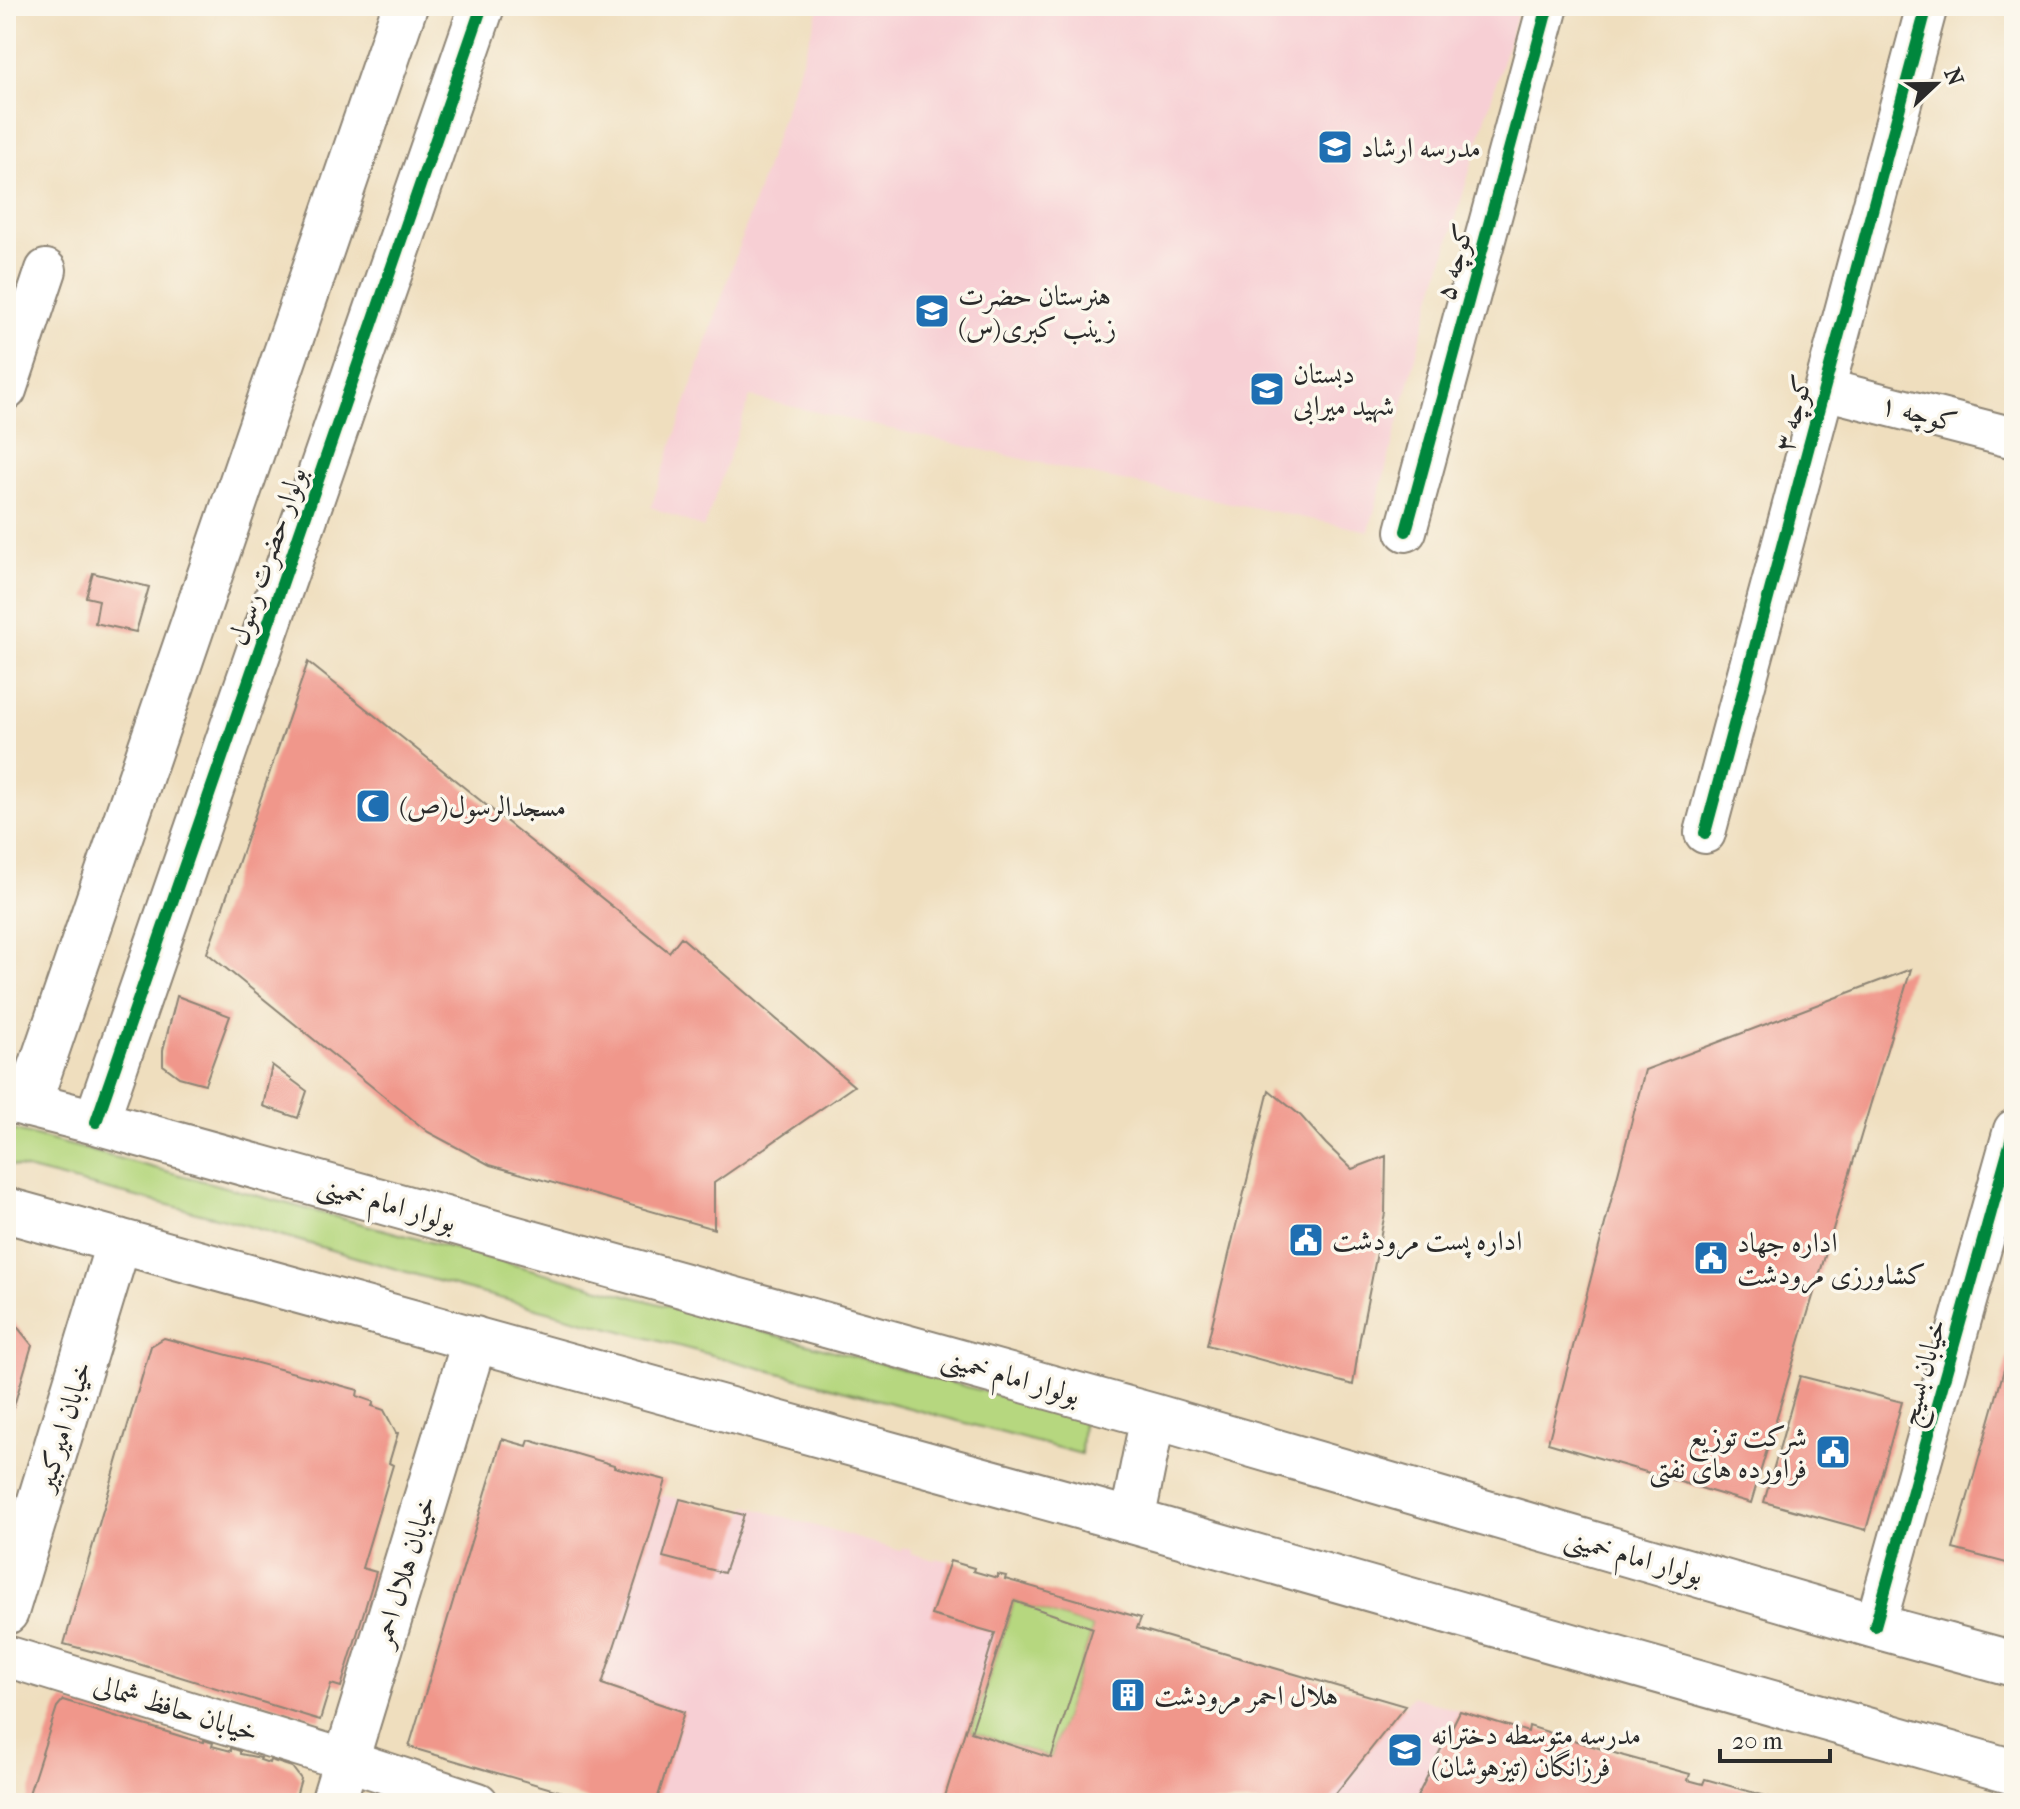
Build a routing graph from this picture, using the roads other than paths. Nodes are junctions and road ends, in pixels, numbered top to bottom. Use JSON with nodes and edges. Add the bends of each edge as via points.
{"nodes":[{"id":1,"x":405,"y":6,"type":"edge"},
{"id":2,"x":482,"y":6,"type":"edge"},
{"id":3,"x":1548,"y":6,"type":"edge"},
{"id":4,"x":1927,"y":6,"type":"edge"},
{"id":5,"x":46,"y":270,"type":"dead end"},
{"id":6,"x":1824,"y":389,"type":"junction"},
{"id":7,"x":6,"y":390,"type":"edge"},
{"id":8,"x":2014,"y":438,"type":"edge"},
{"id":9,"x":1406,"y":531,"type":"dead end"},
{"id":10,"x":1705,"y":833,"type":"dead end"},
{"id":11,"x":51,"y":1040,"type":"junction"},
{"id":12,"x":117,"y":1065,"type":"junction"},
{"id":13,"x":17,"y":1102,"type":"edge"},
{"id":14,"x":96,"y":1122,"type":"junction"},
{"id":15,"x":2014,"y":1130,"type":"edge"},
{"id":16,"x":6,"y":1210,"type":"edge"},
{"id":17,"x":119,"y":1241,"type":"junction"},
{"id":18,"x":475,"y":1339,"type":"junction"},
{"id":19,"x":1153,"y":1416,"type":"junction"},
{"id":20,"x":1132,"y":1521,"type":"junction"},
{"id":21,"x":6,"y":1612,"type":"edge"},
{"id":22,"x":1875,"y":1626,"type":"junction"},
{"id":23,"x":6,"y":1656,"type":"edge"},
{"id":24,"x":2014,"y":1664,"type":"edge"},
{"id":25,"x":346,"y":1760,"type":"junction"},
{"id":26,"x":2014,"y":1772,"type":"edge"},
{"id":27,"x":333,"y":1803,"type":"edge"},
{"id":28,"x":478,"y":1803,"type":"edge"}],
"edges":[{"from":1,"to":11,"type":"main road","name":"بولوار حضرت رسول"},
{"from":2,"to":12,"type":"main road","name":"بولوار حضرت رسول"},
{"from":3,"to":9,"type":"street","name":"کوچه ۵"},
{"from":4,"to":6,"type":"street","name":"کوچه ۳"},
{"from":5,"to":7,"type":"street"},
{"from":6,"to":8,"type":"street","name":"کوچه ۱"},
{"from":6,"to":10,"type":"street","name":"کوچه ۳"},
{"from":11,"to":12,"type":"main road"},
{"from":11,"to":13,"type":"main road","name":"بولوار حضرت رسول"},
{"from":12,"to":14,"type":"main road","name":"بولوار حضرت رسول"},
{"from":13,"to":14,"type":"main road","name":"بولوار امام خمینی"},
{"from":14,"to":19,"type":"main road","name":"بولوار امام خمینی"},
{"from":15,"to":22,"type":"street","name":"خیابان بسیج"},
{"from":16,"to":17,"type":"main road"},
{"from":17,"to":18,"type":"main road"},
{"from":17,"to":21,"type":"main road","name":"خیابان امیرکبیر"},
{"from":18,"to":20,"type":"main road"},
{"from":18,"to":25,"type":"main road","name":"خیابان هلال احمر"},
{"from":19,"to":20,"type":"main road"},
{"from":19,"to":22,"type":"main road","name":"بولوار امام خمینی"},
{"from":20,"to":26,"type":"main road"},
{"from":22,"to":24,"type":"main road","name":"بولوار امام خمینی"},
{"from":23,"to":25,"type":"street","name":"خیابان حافظ شمالی"},
{"from":25,"to":27,"type":"main road","name":"خیابان هلال احمر"},
{"from":25,"to":28,"type":"street","name":"خیابان حافظ شمالی"}]}
